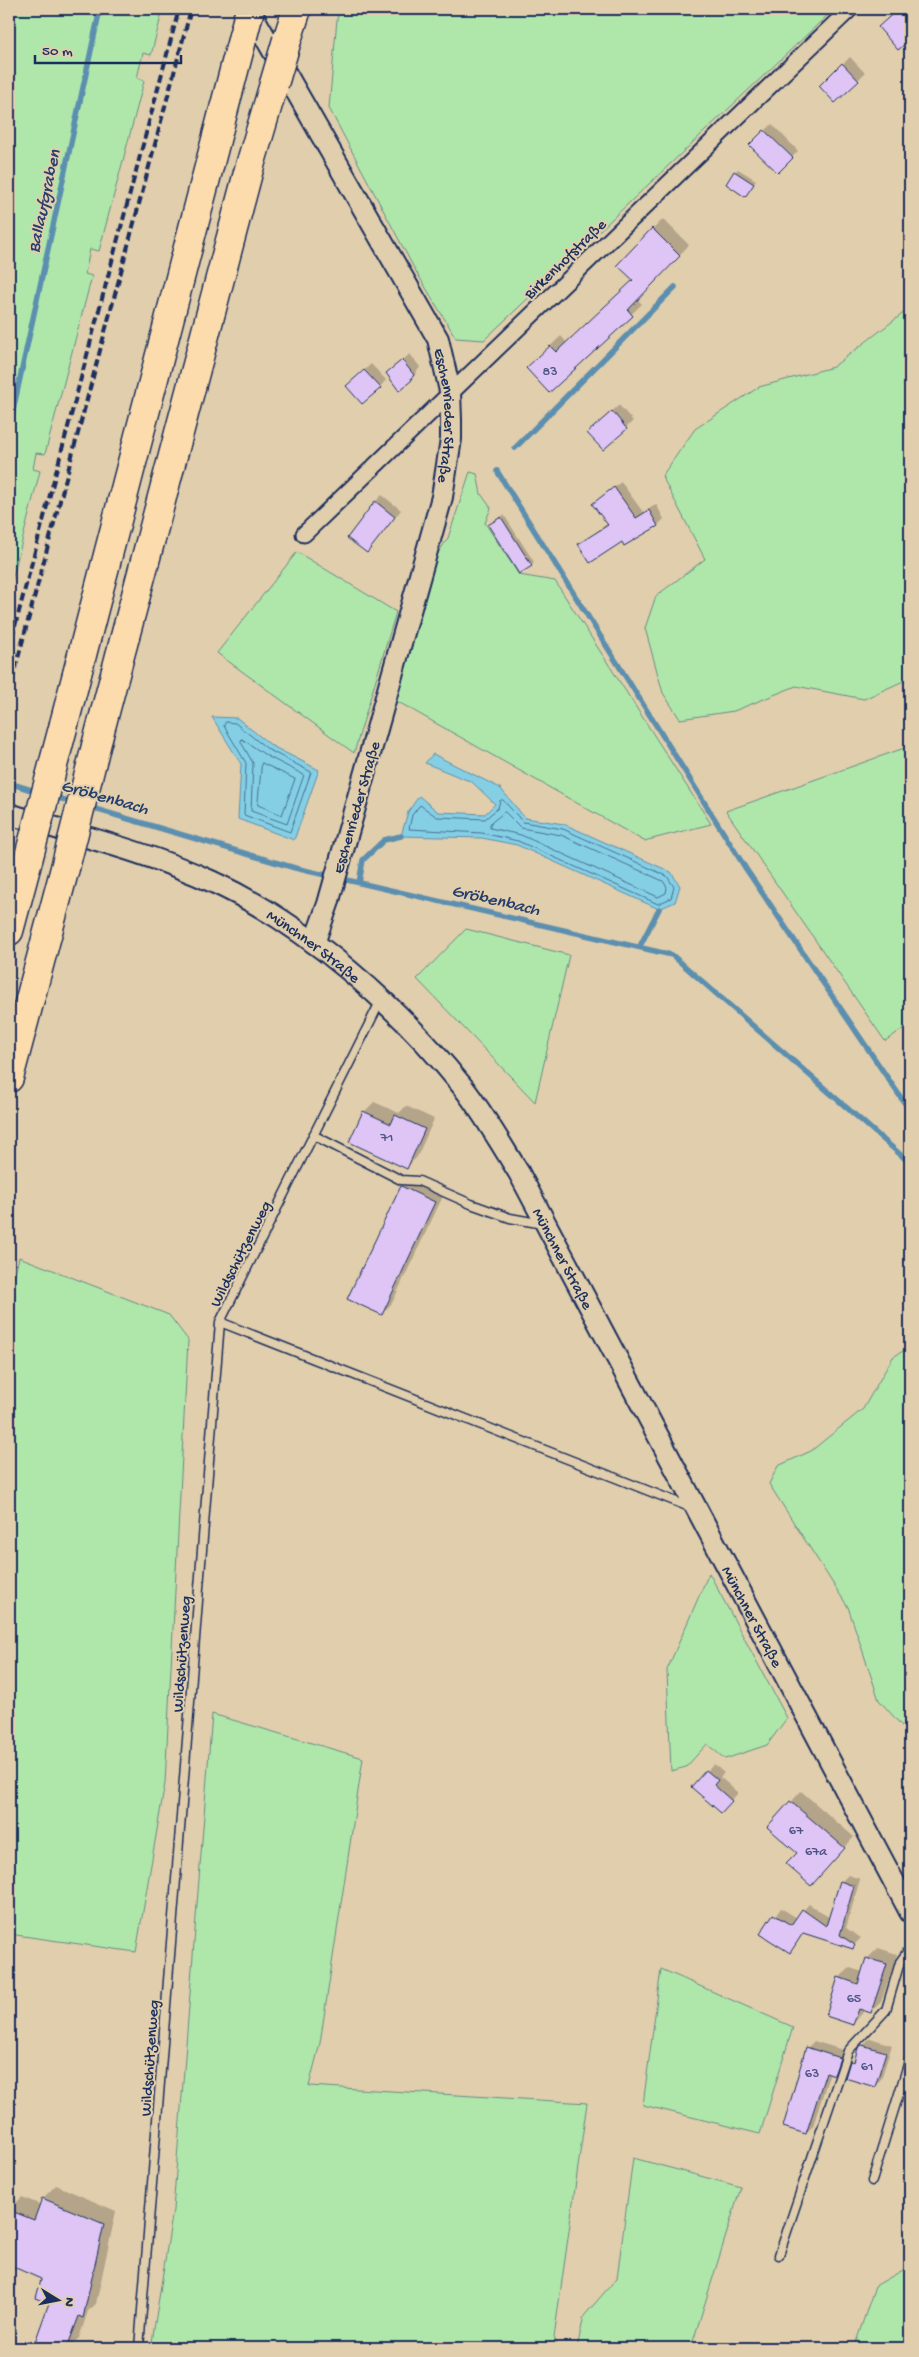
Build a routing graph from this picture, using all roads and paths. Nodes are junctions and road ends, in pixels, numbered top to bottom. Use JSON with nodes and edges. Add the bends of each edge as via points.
{"nodes":[{"id":1,"x":249,"y":9,"type":"edge"},
{"id":2,"x":297,"y":9,"type":"edge"},
{"id":3,"x":850,"y":9,"type":"edge"},
{"id":4,"x":450,"y":392,"type":"junction"},
{"id":5,"x":304,"y":534,"type":"dead end"},
{"id":6,"x":9,"y":814,"type":"edge"},
{"id":7,"x":9,"y":931,"type":"edge"},
{"id":8,"x":314,"y":943,"type":"junction"},
{"id":9,"x":381,"y":1000,"type":"junction"},
{"id":10,"x":9,"y":1078,"type":"edge"},
{"id":11,"x":313,"y":1135,"type":"junction"},
{"id":12,"x":545,"y":1224,"type":"junction"},
{"id":13,"x":220,"y":1322,"type":"junction"},
{"id":14,"x":698,"y":1510,"type":"junction"},
{"id":15,"x":910,"y":1912,"type":"edge"},
{"id":16,"x":910,"y":1948,"type":"edge"},
{"id":17,"x":910,"y":2058,"type":"edge"},
{"id":18,"x":872,"y":2181,"type":"dead end"},
{"id":19,"x":779,"y":2255,"type":"dead end"},
{"id":20,"x":139,"y":2348,"type":"edge"}],
"edges":[{"from":1,"to":4,"type":"street","name":"Eschenrieder Straße","via":[[438,339]]},
{"from":1,"to":7,"type":"highway","bridge":true},
{"from":2,"to":10,"type":"highway","bridge":true,"via":[[246,178]]},
{"from":3,"to":4,"type":"street","name":"Birkenhofstraße"},
{"from":4,"to":5,"type":"street","name":"Birkenhofstraße"},
{"from":4,"to":8,"type":"street","name":"Eschenrieder Straße","via":[[451,439],[442,497],[328,904]]},
{"from":6,"to":8,"type":"street","name":"Münchner Straße","via":[[150,857],[214,882],[281,919]]},
{"from":8,"to":9,"type":"street","name":"Münchner Straße"},
{"from":9,"to":11,"type":"lane","name":"Wildschützenweg"},
{"from":9,"to":12,"type":"street","name":"Münchner Straße","via":[[464,1088],[519,1173]]},
{"from":11,"to":12,"type":"lane","via":[[401,1180],[419,1181],[510,1218]]},
{"from":11,"to":13,"type":"lane","name":"Wildschützenweg"},
{"from":12,"to":14,"type":"street","name":"Münchner Straße"},
{"from":13,"to":14,"type":"lane"},
{"from":13,"to":20,"type":"lane","name":"Wildschützenweg"},
{"from":14,"to":15,"type":"street","name":"Münchner Straße"},
{"from":16,"to":19,"type":"lane","via":[[900,1962],[886,2010],[848,2051]]},
{"from":17,"to":18,"type":"lane"}]}
